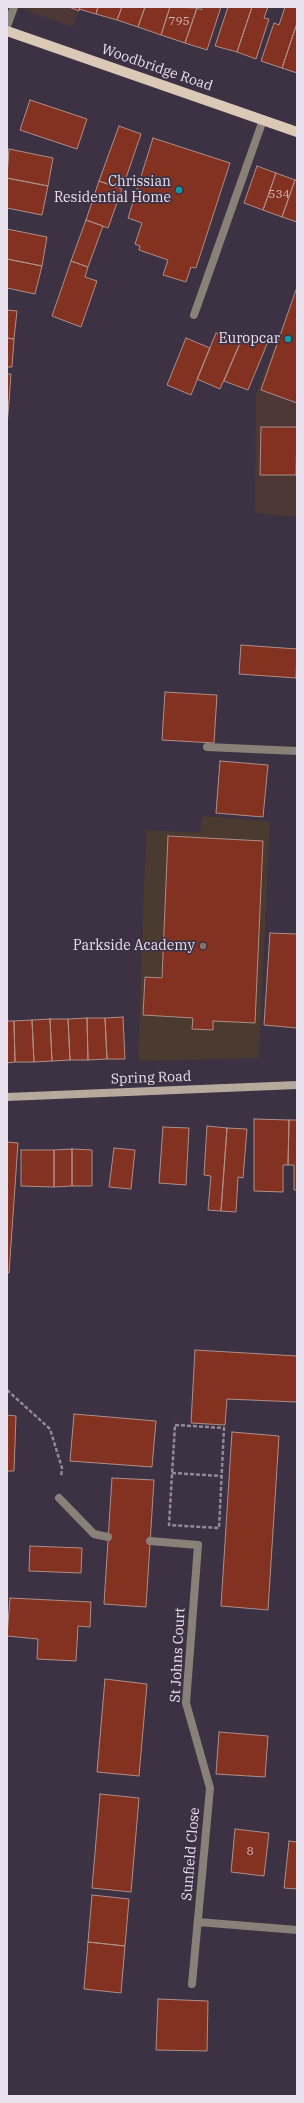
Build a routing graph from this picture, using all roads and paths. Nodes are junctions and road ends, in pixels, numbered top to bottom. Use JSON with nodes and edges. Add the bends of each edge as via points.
{"nodes":[{"id":1,"x":14,"y":7,"type":"edge"},
{"id":2,"x":7,"y":26,"type":"edge"},
{"id":3,"x":7,"y":31,"type":"edge"},
{"id":4,"x":263,"y":120,"type":"junction"},
{"id":5,"x":297,"y":132,"type":"edge"},
{"id":6,"x":194,"y":315,"type":"dead end"},
{"id":7,"x":207,"y":747,"type":"dead end"},
{"id":8,"x":297,"y":751,"type":"edge"},
{"id":9,"x":297,"y":1085,"type":"edge"},
{"id":10,"x":7,"y":1097,"type":"edge"},
{"id":11,"x":7,"y":1390,"type":"edge"},
{"id":12,"x":172,"y":1473,"type":"junction"},
{"id":13,"x":222,"y":1476,"type":"junction"},
{"id":14,"x":59,"y":1498,"type":"joint"},
{"id":15,"x":108,"y":1537,"type":"dead end"},
{"id":16,"x":150,"y":1541,"type":"dead end"},
{"id":17,"x":210,"y":1788,"type":"joint"},
{"id":18,"x":198,"y":1922,"type":"junction"},
{"id":19,"x":297,"y":1930,"type":"edge"},
{"id":20,"x":192,"y":1984,"type":"dead end"}],
"edges":[{"from":1,"to":2,"type":"street"},
{"from":3,"to":4,"type":"main road","name":"Woodbridge Road"},
{"from":4,"to":5,"type":"main road","name":"Woodbridge Road"},
{"from":4,"to":6,"type":"street"},
{"from":7,"to":8,"type":"street"},
{"from":9,"to":10,"type":"street","name":"Spring Road"},
{"from":11,"to":14,"type":"path","via":[[50,1429],[62,1468]]},
{"from":12,"to":13,"type":"path"},
{"from":12,"to":13,"type":"path","via":[[175,1425],[224,1428]]},
{"from":12,"to":13,"type":"path","via":[[169,1525],[219,1528]]},
{"from":14,"to":15,"type":"street","via":[[94,1534]]},
{"from":16,"to":17,"type":"street","name":"St Johns Court","via":[[198,1545],[186,1703]]},
{"from":17,"to":18,"type":"street","name":"Sunfield Close"},
{"from":18,"to":19,"type":"street","name":"Sunfield Close"},
{"from":18,"to":20,"type":"street","name":"Sunfield Close"}]}
